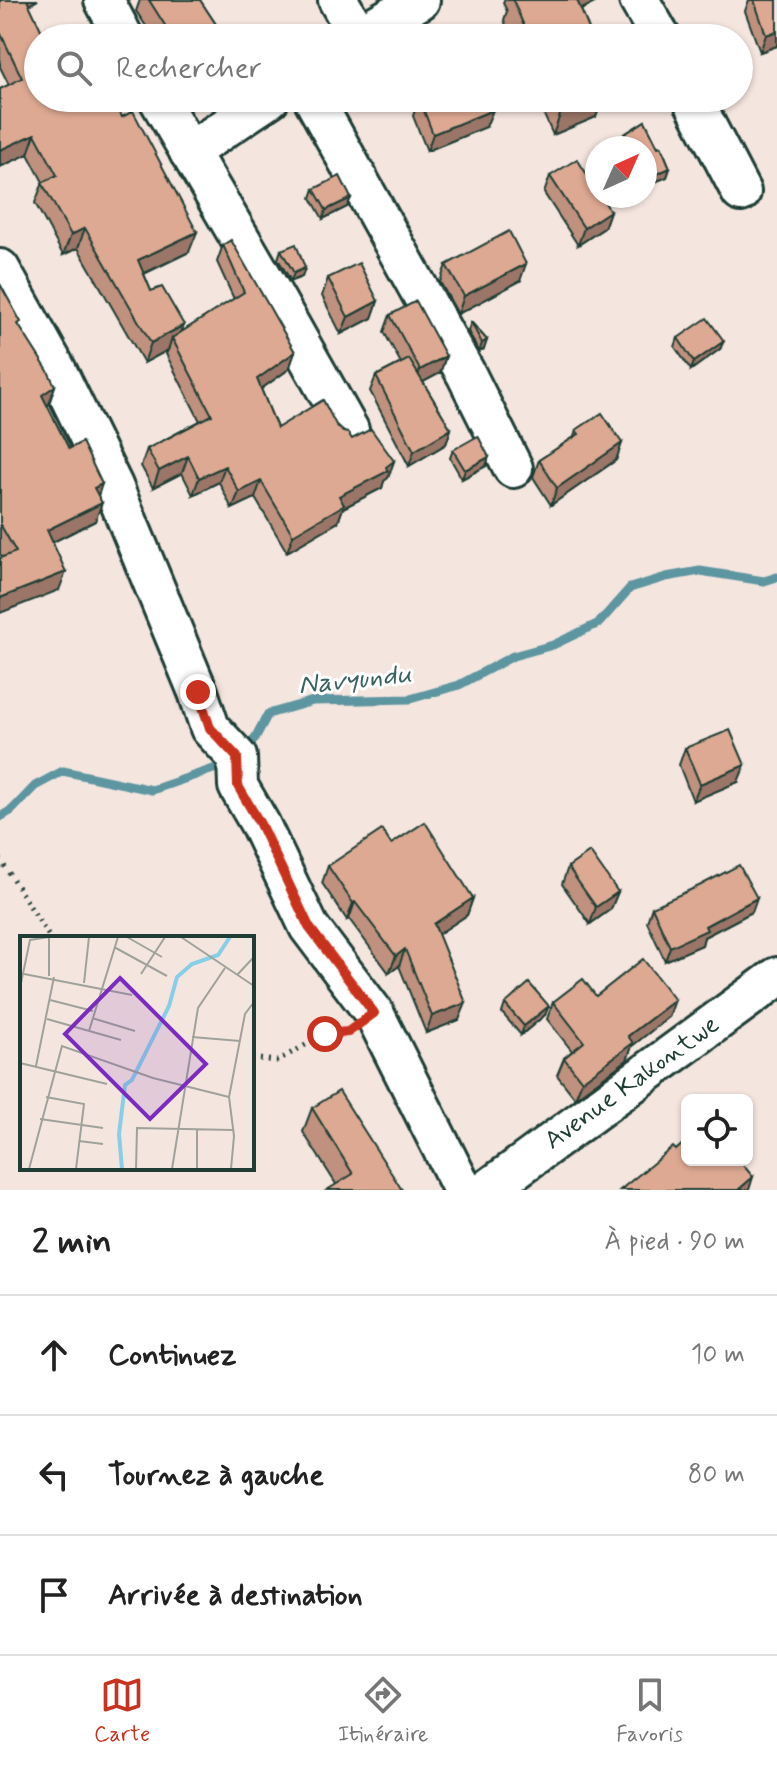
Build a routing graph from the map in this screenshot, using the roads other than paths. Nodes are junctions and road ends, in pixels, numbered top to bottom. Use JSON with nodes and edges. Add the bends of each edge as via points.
{"nodes":[{"id":1,"x":104,"y":0,"type":"edge"},
{"id":2,"x":338,"y":0,"type":"edge"},
{"id":3,"x":420,"y":0,"type":"edge"},
{"id":4,"x":639,"y":0,"type":"edge"},
{"id":5,"x":117,"y":24,"type":"edge"},
{"id":6,"x":350,"y":24,"type":"edge"},
{"id":7,"x":377,"y":24,"type":"edge"},
{"id":8,"x":653,"y":24,"type":"edge"},
{"id":9,"x":166,"y":112,"type":"edge"},
{"id":10,"x":249,"y":112,"type":"edge"},
{"id":11,"x":321,"y":112,"type":"edge"},
{"id":12,"x":699,"y":112,"type":"edge"},
{"id":13,"x":189,"y":152,"type":"junction"},
{"id":14,"x":741,"y":192,"type":"dead end"},
{"id":15,"x":0,"y":269,"type":"edge"},
{"id":16,"x":349,"y":430,"type":"edge"},
{"id":17,"x":513,"y":468,"type":"dead end"},
{"id":18,"x":777,"y":977,"type":"edge"},
{"id":19,"x":463,"y":1190,"type":"edge"},
{"id":20,"x":487,"y":1190,"type":"edge"}],
"edges":[{"from":1,"to":5,"type":"street"},
{"from":2,"to":6,"type":"street"},
{"from":3,"to":7,"type":"street"},
{"from":4,"to":8,"type":"street"},
{"from":9,"to":13,"type":"street"},
{"from":10,"to":13,"type":"street"},
{"from":11,"to":17,"type":"street"},
{"from":12,"to":14,"type":"street"},
{"from":13,"to":16,"type":"street"},
{"from":15,"to":19,"type":"street","via":[[113,486],[210,728],[237,757],[238,786],[309,927],[374,1013]]},
{"from":18,"to":20,"type":"street","name":"Avenue Kakontwe"}]}
